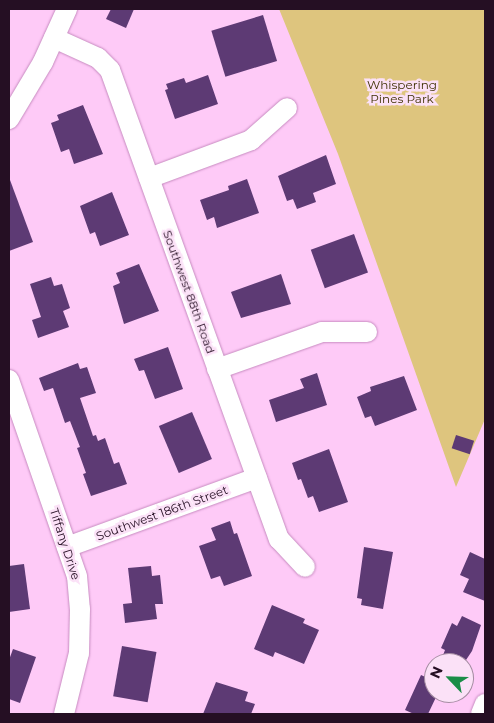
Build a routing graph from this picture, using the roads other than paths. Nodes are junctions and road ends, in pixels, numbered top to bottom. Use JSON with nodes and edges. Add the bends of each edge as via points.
{"nodes":[{"id":1,"x":67,"y":9,"type":"edge"},
{"id":2,"x":54,"y":38,"type":"junction"},
{"id":3,"x":287,"y":108,"type":"dead end"},
{"id":4,"x":9,"y":118,"type":"edge"},
{"id":5,"x":149,"y":178,"type":"junction"},
{"id":6,"x":366,"y":332,"type":"dead end"},
{"id":7,"x":217,"y":368,"type":"junction"},
{"id":8,"x":9,"y":380,"type":"edge"},
{"id":9,"x":257,"y":478,"type":"junction"},
{"id":10,"x":67,"y":547,"type":"junction"},
{"id":11,"x":305,"y":567,"type":"dead end"},
{"id":12,"x":485,"y":704,"type":"edge"},
{"id":13,"x":64,"y":714,"type":"edge"},
{"id":14,"x":481,"y":714,"type":"edge"}],
"edges":[{"from":1,"to":2,"type":"street"},
{"from":2,"to":4,"type":"street","via":[[33,81]]},
{"from":2,"to":5,"type":"street","name":"Southwest 88th Road","via":[[98,58],[110,70]]},
{"from":3,"to":5,"type":"street","via":[[251,140]]},
{"from":5,"to":7,"type":"street","name":"Southwest 88th Road"},
{"from":6,"to":7,"type":"street","via":[[322,332]]},
{"from":7,"to":9,"type":"street","name":"Southwest 88th Road"},
{"from":8,"to":10,"type":"street","name":"Tiffany Drive"},
{"from":9,"to":10,"type":"street","name":"Southwest 186th Street"},
{"from":9,"to":11,"type":"street","name":"Southwest 88th Road","via":[[278,539]]},
{"from":10,"to":13,"type":"street","name":"Tiffany Drive","via":[[76,576],[81,634],[76,674]]},
{"from":12,"to":14,"type":"street"}]}
